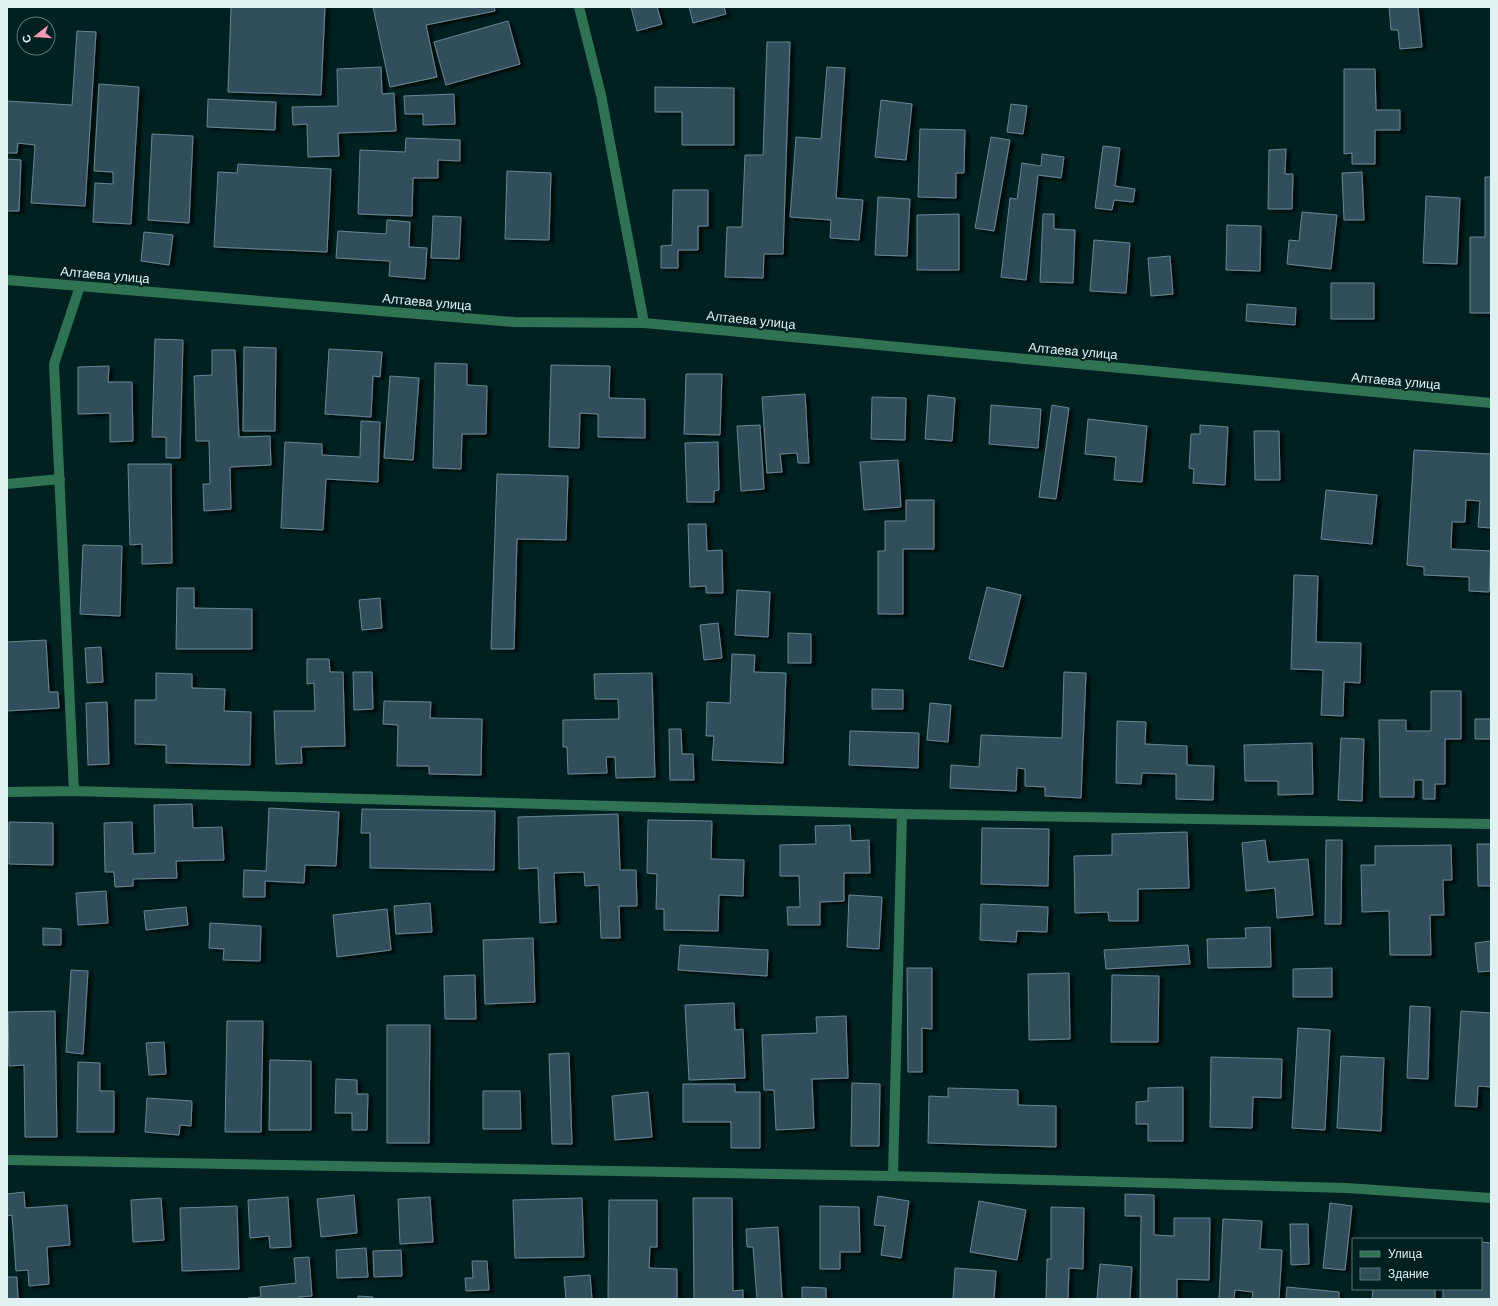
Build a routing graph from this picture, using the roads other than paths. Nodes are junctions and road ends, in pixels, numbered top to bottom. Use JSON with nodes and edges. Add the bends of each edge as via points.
{"nodes":[{"id":1,"x":579,"y":7,"type":"edge"},
{"id":2,"x":7,"y":280,"type":"edge"},
{"id":3,"x":80,"y":286,"type":"junction"},
{"id":4,"x":644,"y":323,"type":"junction"},
{"id":5,"x":1491,"y":403,"type":"edge"},
{"id":6,"x":60,"y":479,"type":"junction"},
{"id":7,"x":7,"y":484,"type":"edge"},
{"id":8,"x":74,"y":791,"type":"junction"},
{"id":9,"x":7,"y":792,"type":"edge"},
{"id":10,"x":902,"y":814,"type":"junction"},
{"id":11,"x":1491,"y":824,"type":"edge"},
{"id":12,"x":7,"y":1160,"type":"edge"},
{"id":13,"x":893,"y":1176,"type":"junction"},
{"id":14,"x":1491,"y":1198,"type":"edge"}],
"edges":[{"from":1,"to":4,"type":"street","via":[[601,95]]},
{"from":2,"to":3,"type":"street","name":"Алтаева улица"},
{"from":3,"to":4,"type":"street","name":"Алтаева улица","via":[[514,322]]},
{"from":3,"to":6,"type":"street","via":[[54,364]]},
{"from":4,"to":5,"type":"street","name":"Алтаева улица"},
{"from":6,"to":7,"type":"street"},
{"from":6,"to":8,"type":"street"},
{"from":8,"to":9,"type":"street"},
{"from":8,"to":10,"type":"street"},
{"from":10,"to":11,"type":"street"},
{"from":10,"to":13,"type":"street"},
{"from":12,"to":13,"type":"street"},
{"from":13,"to":14,"type":"street","via":[[1348,1188]]}]}
